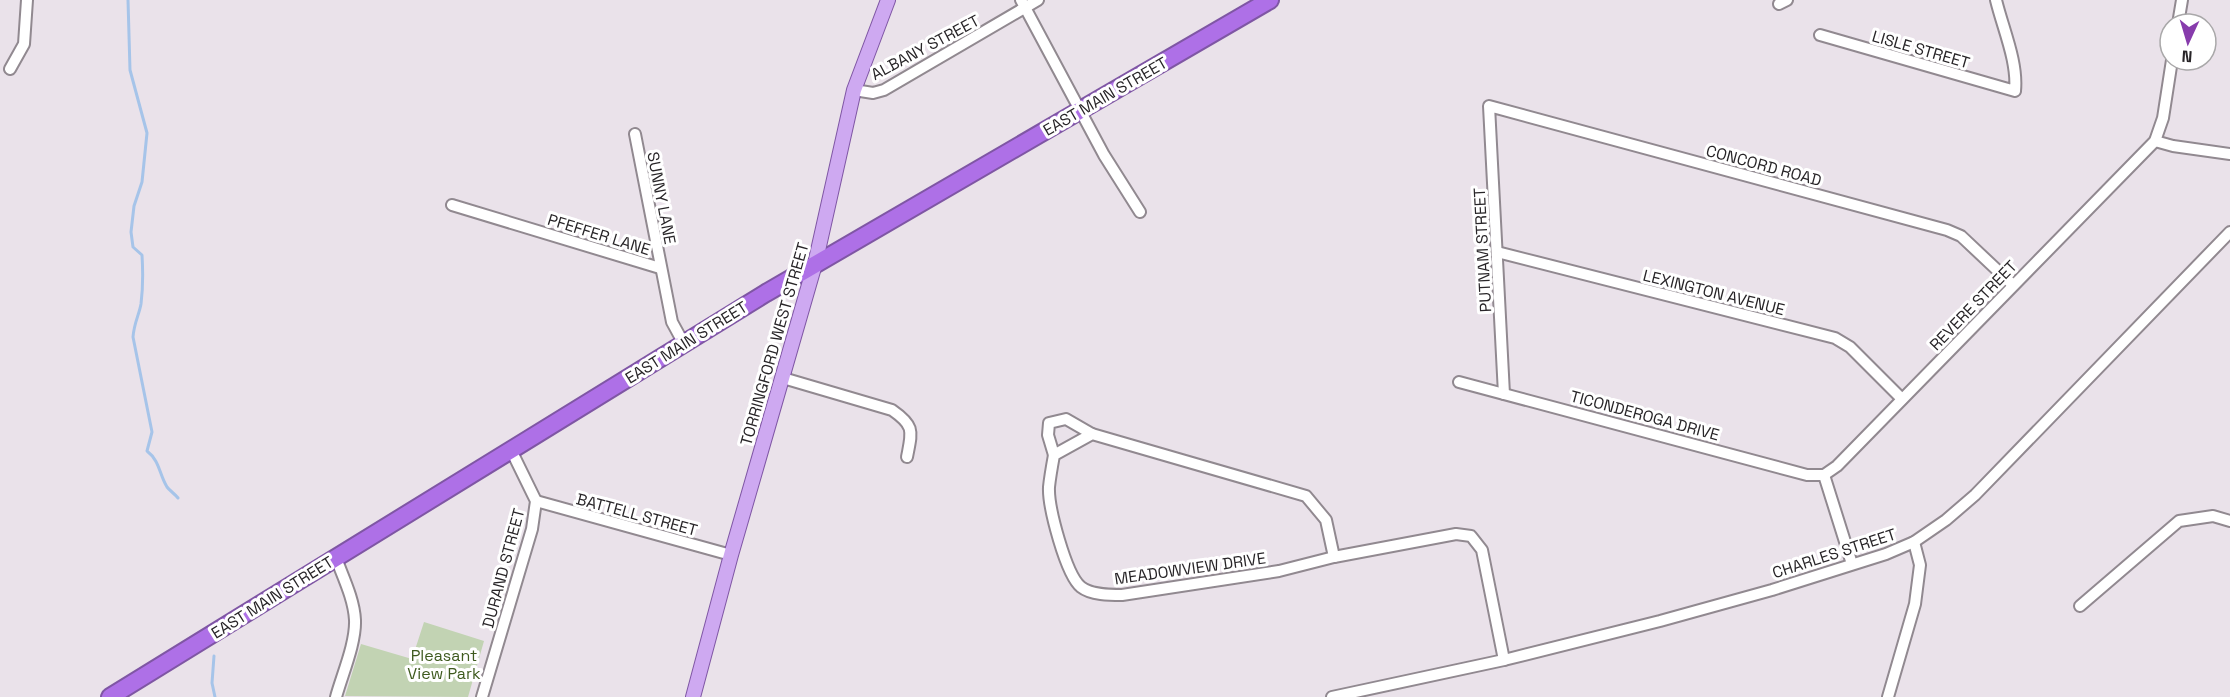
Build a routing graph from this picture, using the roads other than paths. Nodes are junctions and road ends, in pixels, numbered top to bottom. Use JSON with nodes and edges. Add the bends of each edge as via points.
{"nodes":[{"id":1,"x":27,"y":0,"type":"edge"},
{"id":2,"x":888,"y":0,"type":"edge"},
{"id":3,"x":1038,"y":0,"type":"edge"},
{"id":4,"x":1270,"y":0,"type":"edge"},
{"id":5,"x":1996,"y":0,"type":"edge"},
{"id":6,"x":1023,"y":4,"type":"edge"},
{"id":7,"x":1820,"y":35,"type":"dead end"},
{"id":8,"x":10,"y":69,"type":"dead end"},
{"id":9,"x":2170,"y":72,"type":"edge"},
{"id":10,"x":854,"y":90,"type":"junction"},
{"id":11,"x":1489,"y":106,"type":"joint"},
{"id":12,"x":1081,"y":112,"type":"junction"},
{"id":13,"x":634,"y":134,"type":"dead end"},
{"id":14,"x":2155,"y":141,"type":"junction"},
{"id":15,"x":2230,"y":154,"type":"edge"},
{"id":16,"x":452,"y":205,"type":"dead end"},
{"id":17,"x":1140,"y":212,"type":"dead end"},
{"id":18,"x":2230,"y":232,"type":"edge"},
{"id":19,"x":1497,"y":252,"type":"junction"},
{"id":20,"x":815,"y":264,"type":"junction"},
{"id":21,"x":660,"y":268,"type":"junction"},
{"id":22,"x":2013,"y":285,"type":"junction"},
{"id":23,"x":684,"y":344,"type":"junction"},
{"id":24,"x":783,"y":378,"type":"junction"},
{"id":25,"x":1459,"y":382,"type":"dead end"},
{"id":26,"x":1504,"y":394,"type":"junction"},
{"id":27,"x":1902,"y":399,"type":"junction"},
{"id":28,"x":1092,"y":434,"type":"junction"},
{"id":29,"x":511,"y":450,"type":"junction"},
{"id":30,"x":1054,"y":455,"type":"junction"},
{"id":31,"x":907,"y":457,"type":"dead end"},
{"id":32,"x":1824,"y":475,"type":"junction"},
{"id":33,"x":536,"y":501,"type":"junction"},
{"id":34,"x":2230,"y":521,"type":"edge"},
{"id":35,"x":1914,"y":542,"type":"junction"},
{"id":36,"x":731,"y":555,"type":"junction"},
{"id":37,"x":1334,"y":556,"type":"junction"},
{"id":38,"x":336,"y":558,"type":"junction"},
{"id":39,"x":1852,"y":564,"type":"junction"},
{"id":40,"x":2080,"y":606,"type":"dead end"},
{"id":41,"x":1504,"y":660,"type":"junction"},
{"id":42,"x":110,"y":697,"type":"edge"},
{"id":43,"x":336,"y":697,"type":"edge"},
{"id":44,"x":482,"y":697,"type":"edge"},
{"id":45,"x":693,"y":697,"type":"edge"},
{"id":46,"x":1332,"y":697,"type":"edge"},
{"id":47,"x":1888,"y":697,"type":"edge"}],
"edges":[{"from":1,"to":8,"type":"street","via":[[24,44]]},
{"from":2,"to":10,"type":"main road","name":"TORRINGFORD WEST STREET"},
{"from":3,"to":6,"type":"street","name":"ALBANY STREET"},
{"from":4,"to":12,"type":"highway","name":"EAST MAIN STREET"},
{"from":5,"to":7,"type":"street","name":"LISLE STREET","via":[[2016,79],[2015,91]]},
{"from":6,"to":10,"type":"street","name":"ALBANY STREET","via":[[884,90]]},
{"from":6,"to":12,"type":"street"},
{"from":9,"to":14,"type":"street"},
{"from":10,"to":20,"type":"main road","name":"TORRINGFORD WEST STREET"},
{"from":11,"to":19,"type":"street","name":"PUTNAM STREET"},
{"from":11,"to":22,"type":"street","name":"CONCORD ROAD","via":[[1947,230],[1960,236]]},
{"from":12,"to":17,"type":"street"},
{"from":12,"to":20,"type":"highway","name":"EAST MAIN STREET"},
{"from":13,"to":21,"type":"street","name":"SUNNY LANE"},
{"from":14,"to":15,"type":"street"},
{"from":14,"to":22,"type":"street","name":"REVERE STREET"},
{"from":16,"to":21,"type":"street","name":"PFEFFER LANE"},
{"from":18,"to":35,"type":"street","name":"CHARLES STREET","via":[[1975,495]]},
{"from":19,"to":26,"type":"street","name":"PUTNAM STREET"},
{"from":19,"to":27,"type":"street","name":"LEXINGTON AVENUE","via":[[1835,338],[1850,346]]},
{"from":20,"to":23,"type":"highway","name":"EAST MAIN STREET"},
{"from":20,"to":24,"type":"main road","name":"TORRINGFORD WEST STREET"},
{"from":21,"to":23,"type":"street","name":"PFEFFER LANE","via":[[672,322]]},
{"from":22,"to":27,"type":"street","name":"REVERE STREET"},
{"from":23,"to":29,"type":"highway","name":"EAST MAIN STREET"},
{"from":24,"to":31,"type":"street","via":[[891,410],[904,418],[912,432]]},
{"from":24,"to":36,"type":"main road","name":"TORRINGFORD WEST STREET"},
{"from":25,"to":26,"type":"street","name":"TICONDEROGA DRIVE"},
{"from":26,"to":32,"type":"street","name":"TICONDEROGA DRIVE","via":[[1807,475]]},
{"from":27,"to":32,"type":"street","name":"REVERE STREET"},
{"from":28,"to":30,"type":"street"},
{"from":28,"to":30,"type":"street","name":"MEADOWVIEW DRIVE","via":[[1066,419],[1050,423],[1048,435]]},
{"from":28,"to":37,"type":"street","name":"MEADOWVIEW DRIVE","via":[[1306,496],[1326,520]]},
{"from":29,"to":33,"type":"street","name":"DURAND STREET"},
{"from":29,"to":38,"type":"highway","name":"EAST MAIN STREET"},
{"from":30,"to":37,"type":"street","name":"MEADOWVIEW DRIVE","via":[[1049,489],[1052,517],[1071,573],[1082,588],[1122,596],[1279,571]]},
{"from":32,"to":39,"type":"street"},
{"from":33,"to":36,"type":"street","name":"BATTELL STREET"},
{"from":33,"to":44,"type":"street","name":"DURAND STREET","via":[[532,529]]},
{"from":34,"to":40,"type":"street","via":[[2213,516],[2179,521]]},
{"from":35,"to":39,"type":"street","name":"CHARLES STREET"},
{"from":35,"to":47,"type":"street","via":[[1920,565],[1915,604]]},
{"from":36,"to":45,"type":"main road","name":"TORRINGFORD WEST STREET"},
{"from":37,"to":41,"type":"street","name":"MEADOWVIEW DRIVE","via":[[1456,534],[1471,536],[1482,550]]},
{"from":38,"to":42,"type":"highway","name":"EAST MAIN STREET"},
{"from":38,"to":43,"type":"street","via":[[355,621]]},
{"from":39,"to":41,"type":"street","name":"CHARLES STREET","via":[[1660,621]]},
{"from":41,"to":46,"type":"street","name":"CHARLES STREET"}]}
